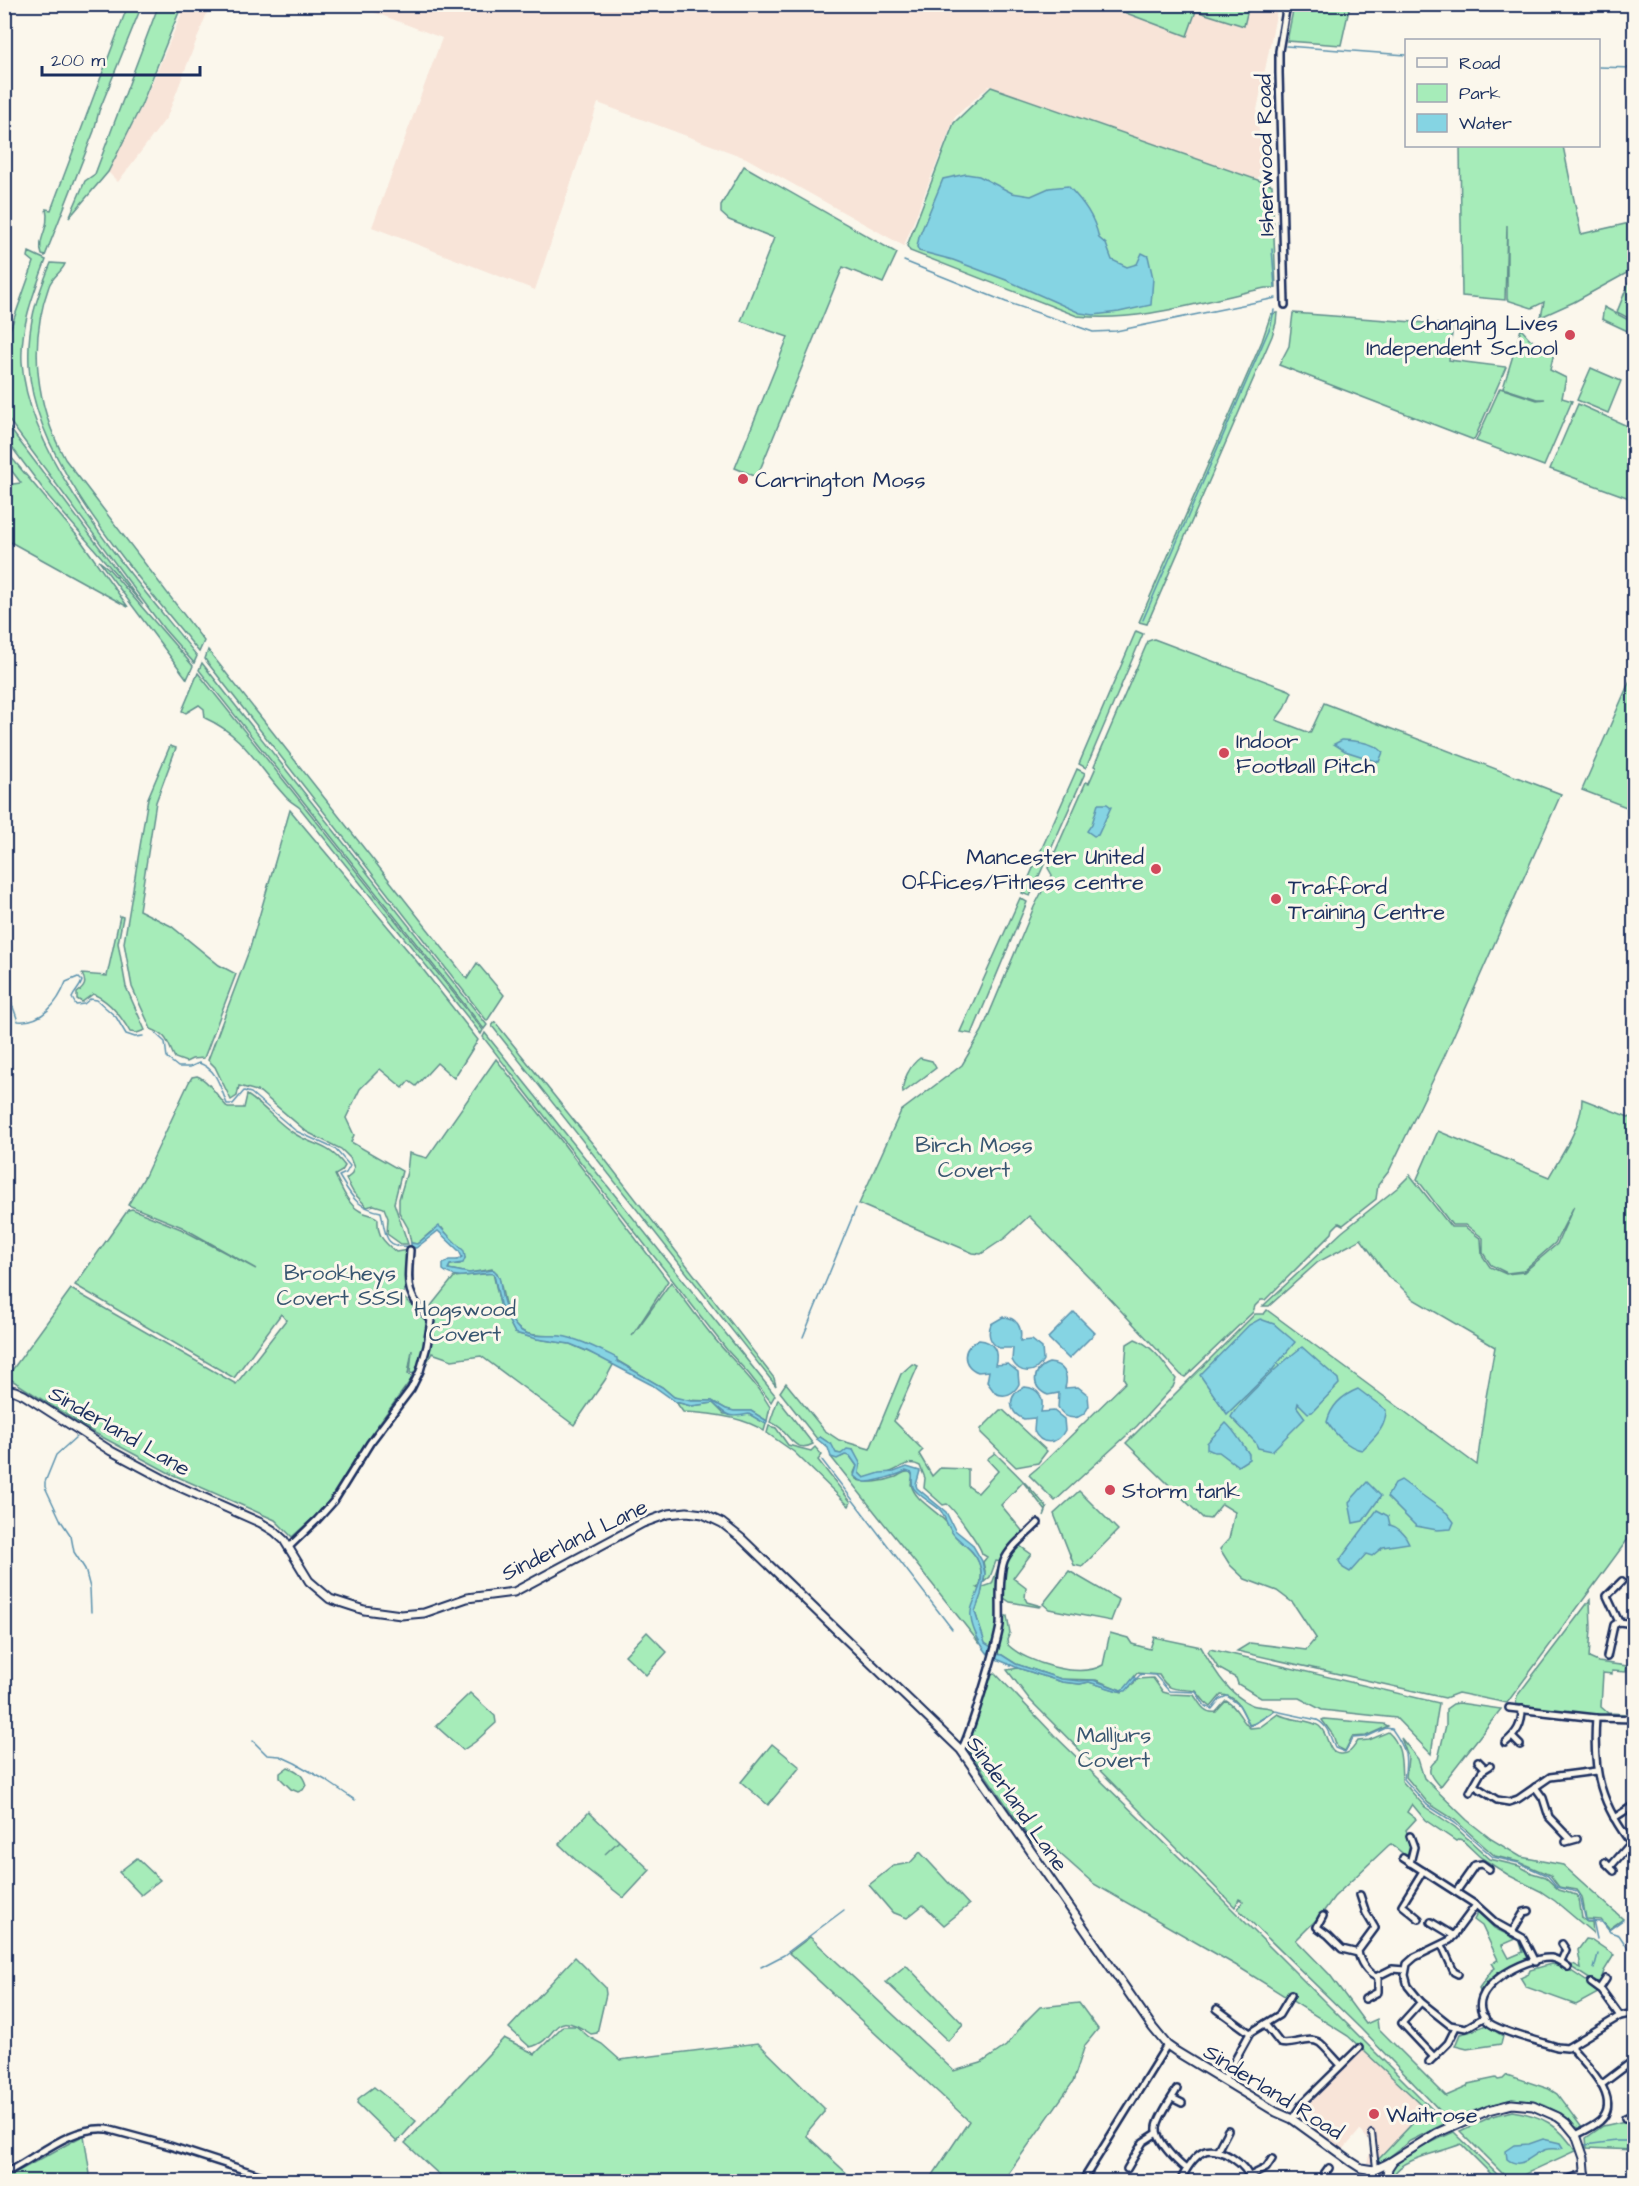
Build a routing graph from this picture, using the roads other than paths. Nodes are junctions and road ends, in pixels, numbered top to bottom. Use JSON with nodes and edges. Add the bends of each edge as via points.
{"nodes":[{"id":1,"x":1287,"y":4,"type":"edge"},
{"id":2,"x":1285,"y":305,"type":"dead end"},
{"id":3,"x":410,"y":1250,"type":"dead end"},
{"id":4,"x":4,"y":1389,"type":"edge"},
{"id":5,"x":1038,"y":1523,"type":"dead end"},
{"id":6,"x":289,"y":1547,"type":"junction"},
{"id":7,"x":1622,"y":1581,"type":"dead end"},
{"id":8,"x":1619,"y":1622,"type":"junction"},
{"id":9,"x":1635,"y":1624,"type":"edge"},
{"id":10,"x":1607,"y":1657,"type":"dead end"},
{"id":11,"x":1509,"y":1708,"type":"dead end"},
{"id":12,"x":1522,"y":1709,"type":"junction"},
{"id":13,"x":1596,"y":1718,"type":"junction"},
{"id":14,"x":1635,"y":1719,"type":"edge"},
{"id":15,"x":1512,"y":1737,"type":"junction"},
{"id":16,"x":1506,"y":1743,"type":"dead end"},
{"id":17,"x":1520,"y":1745,"type":"dead end"},
{"id":18,"x":961,"y":1749,"type":"junction"},
{"id":19,"x":1479,"y":1761,"type":"dead end"},
{"id":20,"x":1596,"y":1771,"type":"junction"},
{"id":21,"x":1475,"y":1786,"type":"junction"},
{"id":22,"x":1535,"y":1787,"type":"junction"},
{"id":23,"x":1470,"y":1792,"type":"dead end"},
{"id":24,"x":1635,"y":1805,"type":"edge"},
{"id":25,"x":1614,"y":1818,"type":"junction"},
{"id":26,"x":1410,"y":1836,"type":"dead end"},
{"id":27,"x":1571,"y":1840,"type":"dead end"},
{"id":28,"x":1422,"y":1841,"type":"dead end"},
{"id":29,"x":1413,"y":1844,"type":"junction"},
{"id":30,"x":1633,"y":1845,"type":"edge"},
{"id":31,"x":1403,"y":1858,"type":"dead end"},
{"id":32,"x":1605,"y":1862,"type":"dead end"},
{"id":33,"x":1410,"y":1863,"type":"junction"},
{"id":34,"x":1489,"y":1869,"type":"dead end"},
{"id":35,"x":1423,"y":1871,"type":"junction"},
{"id":36,"x":1456,"y":1892,"type":"junction"},
{"id":37,"x":1360,"y":1895,"type":"dead end"},
{"id":38,"x":1476,"y":1905,"type":"junction"},
{"id":39,"x":1528,"y":1911,"type":"dead end"},
{"id":40,"x":1323,"y":1916,"type":"dead end"},
{"id":41,"x":1419,"y":1919,"type":"dead end"},
{"id":42,"x":1431,"y":1922,"type":"dead end"},
{"id":43,"x":1511,"y":1931,"type":"junction"},
{"id":44,"x":1454,"y":1936,"type":"junction"},
{"id":45,"x":1562,"y":1944,"type":"dead end"},
{"id":46,"x":1442,"y":1945,"type":"junction"},
{"id":47,"x":1358,"y":1953,"type":"junction"},
{"id":48,"x":1561,"y":1961,"type":"junction"},
{"id":49,"x":1535,"y":1962,"type":"junction"},
{"id":50,"x":1568,"y":1966,"type":"dead end"},
{"id":51,"x":1405,"y":1970,"type":"junction"},
{"id":52,"x":1458,"y":1974,"type":"dead end"},
{"id":53,"x":1378,"y":1976,"type":"junction"},
{"id":54,"x":1606,"y":1979,"type":"dead end"},
{"id":55,"x":1591,"y":1983,"type":"dead end"},
{"id":56,"x":1600,"y":1988,"type":"junction"},
{"id":57,"x":1291,"y":1995,"type":"dead end"},
{"id":58,"x":1365,"y":2000,"type":"dead end"},
{"id":59,"x":1421,"y":2002,"type":"junction"},
{"id":60,"x":1217,"y":2008,"type":"dead end"},
{"id":61,"x":1635,"y":2013,"type":"edge"},
{"id":62,"x":1620,"y":2016,"type":"junction"},
{"id":63,"x":1485,"y":2017,"type":"junction"},
{"id":64,"x":1265,"y":2024,"type":"junction"},
{"id":65,"x":1456,"y":2027,"type":"junction"},
{"id":66,"x":1250,"y":2033,"type":"junction"},
{"id":67,"x":1167,"y":2045,"type":"junction"},
{"id":68,"x":1571,"y":2047,"type":"junction"},
{"id":69,"x":1359,"y":2048,"type":"dead end"},
{"id":70,"x":1634,"y":2060,"type":"edge"},
{"id":71,"x":1341,"y":2065,"type":"junction"},
{"id":72,"x":1224,"y":2080,"type":"junction"},
{"id":73,"x":1601,"y":2085,"type":"junction"},
{"id":74,"x":1177,"y":2089,"type":"dead end"},
{"id":75,"x":1172,"y":2098,"type":"junction"},
{"id":76,"x":1182,"y":2103,"type":"dead end"},
{"id":77,"x":1631,"y":2108,"type":"dead end"},
{"id":78,"x":1634,"y":2115,"type":"edge"},
{"id":79,"x":1625,"y":2118,"type":"dead end"},
{"id":80,"x":1292,"y":2119,"type":"junction"},
{"id":81,"x":1228,"y":2130,"type":"dead end"},
{"id":82,"x":1157,"y":2133,"type":"junction"},
{"id":83,"x":1372,"y":2133,"type":"dead end"},
{"id":84,"x":1576,"y":2135,"type":"junction"},
{"id":85,"x":1217,"y":2151,"type":"junction"},
{"id":86,"x":1272,"y":2159,"type":"dead end"},
{"id":87,"x":1393,"y":2160,"type":"junction"},
{"id":88,"x":1329,"y":2168,"type":"dead end"},
{"id":89,"x":1361,"y":2168,"type":"junction"},
{"id":90,"x":4,"y":2169,"type":"edge"},
{"id":91,"x":1127,"y":2169,"type":"dead end"},
{"id":92,"x":1186,"y":2169,"type":"junction"},
{"id":93,"x":1376,"y":2170,"type":"junction"},
{"id":94,"x":1586,"y":2173,"type":"junction"},
{"id":95,"x":1250,"y":2179,"type":"edge"},
{"id":96,"x":1369,"y":2180,"type":"edge"},
{"id":97,"x":1387,"y":2180,"type":"edge"},
{"id":98,"x":281,"y":2181,"type":"edge"},
{"id":99,"x":1082,"y":2181,"type":"edge"},
{"id":100,"x":1180,"y":2181,"type":"edge"},
{"id":101,"x":1319,"y":2181,"type":"edge"},
{"id":102,"x":1562,"y":2181,"type":"edge"},
{"id":103,"x":1586,"y":2181,"type":"edge"}],
"edges":[{"from":1,"to":2,"type":"street","name":"Isherwood Road","via":[[1279,51]]},
{"from":3,"to":6,"type":"street","via":[[410,1294],[431,1320],[420,1371],[334,1501]]},
{"from":4,"to":6,"type":"street","name":"Sinderland Lane","via":[[24,1395],[111,1451],[173,1484],[261,1523]]},
{"from":5,"to":18,"type":"street","via":[[1004,1560],[996,1645]]},
{"from":6,"to":18,"type":"street","name":"Sinderland Lane","via":[[309,1581],[330,1599],[377,1612],[417,1614],[467,1598],[514,1592],[656,1518],[678,1512],[703,1514],[741,1538]]},
{"from":7,"to":8,"type":"street","via":[[1604,1595]]},
{"from":8,"to":9,"type":"street"},
{"from":8,"to":10,"type":"street","via":[[1612,1627]]},
{"from":11,"to":12,"type":"street"},
{"from":12,"to":13,"type":"street"},
{"from":12,"to":15,"type":"street","via":[[1521,1723]]},
{"from":13,"to":14,"type":"street"},
{"from":13,"to":20,"type":"street"},
{"from":15,"to":16,"type":"street"},
{"from":15,"to":17,"type":"street"},
{"from":18,"to":67,"type":"street","name":"Sinderland Lane"},
{"from":19,"to":21,"type":"street","via":[[1488,1767]]},
{"from":20,"to":22,"type":"street","via":[[1555,1775]]},
{"from":20,"to":25,"type":"street"},
{"from":21,"to":22,"type":"street","via":[[1505,1802],[1518,1799]]},
{"from":21,"to":23,"type":"street"},
{"from":22,"to":27,"type":"street","via":[[1549,1817]]},
{"from":24,"to":25,"type":"street"},
{"from":25,"to":30,"type":"street"},
{"from":26,"to":29,"type":"street"},
{"from":28,"to":29,"type":"street"},
{"from":29,"to":33,"type":"street"},
{"from":30,"to":32,"type":"street","via":[[1613,1869]]},
{"from":31,"to":33,"type":"street"},
{"from":33,"to":35,"type":"street"},
{"from":34,"to":36,"type":"street","via":[[1477,1864]]},
{"from":35,"to":36,"type":"street"},
{"from":35,"to":41,"type":"street","via":[[1402,1905]]},
{"from":36,"to":38,"type":"street"},
{"from":37,"to":47,"type":"street","via":[[1375,1928]]},
{"from":38,"to":43,"type":"street"},
{"from":38,"to":44,"type":"street"},
{"from":39,"to":43,"type":"street"},
{"from":40,"to":47,"type":"street","via":[[1317,1927],[1348,1952]]},
{"from":42,"to":44,"type":"street"},
{"from":43,"to":49,"type":"street","via":[[1523,1939]]},
{"from":44,"to":46,"type":"street"},
{"from":45,"to":48,"type":"street","via":[[1566,1950]]},
{"from":46,"to":51,"type":"street","via":[[1415,1957]]},
{"from":46,"to":52,"type":"street"},
{"from":47,"to":53,"type":"street","via":[[1371,1975]]},
{"from":48,"to":49,"type":"street","via":[[1546,1958]]},
{"from":48,"to":50,"type":"street"},
{"from":49,"to":63,"type":"street","via":[[1491,1983],[1482,2000]]},
{"from":51,"to":53,"type":"street","via":[[1392,1969]]},
{"from":51,"to":59,"type":"street","via":[[1408,1986]]},
{"from":53,"to":58,"type":"street","via":[[1378,1992]]},
{"from":54,"to":56,"type":"street"},
{"from":55,"to":56,"type":"street"},
{"from":56,"to":62,"type":"street"},
{"from":57,"to":64,"type":"street","via":[[1283,2010]]},
{"from":59,"to":65,"type":"street"},
{"from":59,"to":65,"type":"street","via":[[1402,2023],[1432,2060],[1450,2042]]},
{"from":60,"to":66,"type":"street"},
{"from":61,"to":62,"type":"street"},
{"from":62,"to":68,"type":"street"},
{"from":63,"to":65,"type":"street","via":[[1466,2028]]},
{"from":63,"to":68,"type":"street","via":[[1492,2025],[1506,2030],[1557,2047]]},
{"from":64,"to":66,"type":"street"},
{"from":64,"to":71,"type":"street","via":[[1280,2043],[1316,2041]]},
{"from":66,"to":72,"type":"street"},
{"from":67,"to":72,"type":"street","name":"Sinderland Road"},
{"from":67,"to":99,"type":"street"},
{"from":68,"to":73,"type":"street"},
{"from":69,"to":71,"type":"street"},
{"from":70,"to":73,"type":"street"},
{"from":71,"to":80,"type":"street"},
{"from":72,"to":80,"type":"street","name":"Sinderland Road"},
{"from":73,"to":84,"type":"street","via":[[1609,2100],[1606,2113]]},
{"from":74,"to":75,"type":"street"},
{"from":75,"to":76,"type":"street"},
{"from":75,"to":82,"type":"street","via":[[1157,2125]]},
{"from":77,"to":78,"type":"street"},
{"from":78,"to":79,"type":"street"},
{"from":80,"to":89,"type":"street","name":"Sinderland Road"},
{"from":81,"to":85,"type":"street"},
{"from":82,"to":91,"type":"street","via":[[1143,2142]]},
{"from":82,"to":92,"type":"street"},
{"from":83,"to":93,"type":"street"},
{"from":84,"to":87,"type":"street","via":[[1549,2112],[1523,2104],[1502,2105],[1437,2133]]},
{"from":84,"to":94,"type":"street"},
{"from":85,"to":92,"type":"street","via":[[1206,2150]]},
{"from":85,"to":95,"type":"street","via":[[1239,2162]]},
{"from":86,"to":95,"type":"street"},
{"from":87,"to":93,"type":"street"},
{"from":87,"to":97,"type":"street"},
{"from":88,"to":101,"type":"street"},
{"from":89,"to":93,"type":"street","name":"Sinderland Road"},
{"from":89,"to":96,"type":"street","name":"Sinderland Road"},
{"from":90,"to":98,"type":"street","via":[[11,2170],[73,2134],[97,2128]]},
{"from":92,"to":100,"type":"street"},
{"from":93,"to":96,"type":"street","name":"Sinderland Road"},
{"from":93,"to":97,"type":"street","via":[[1384,2172]]},
{"from":94,"to":102,"type":"street"},
{"from":94,"to":103,"type":"street"}]}
